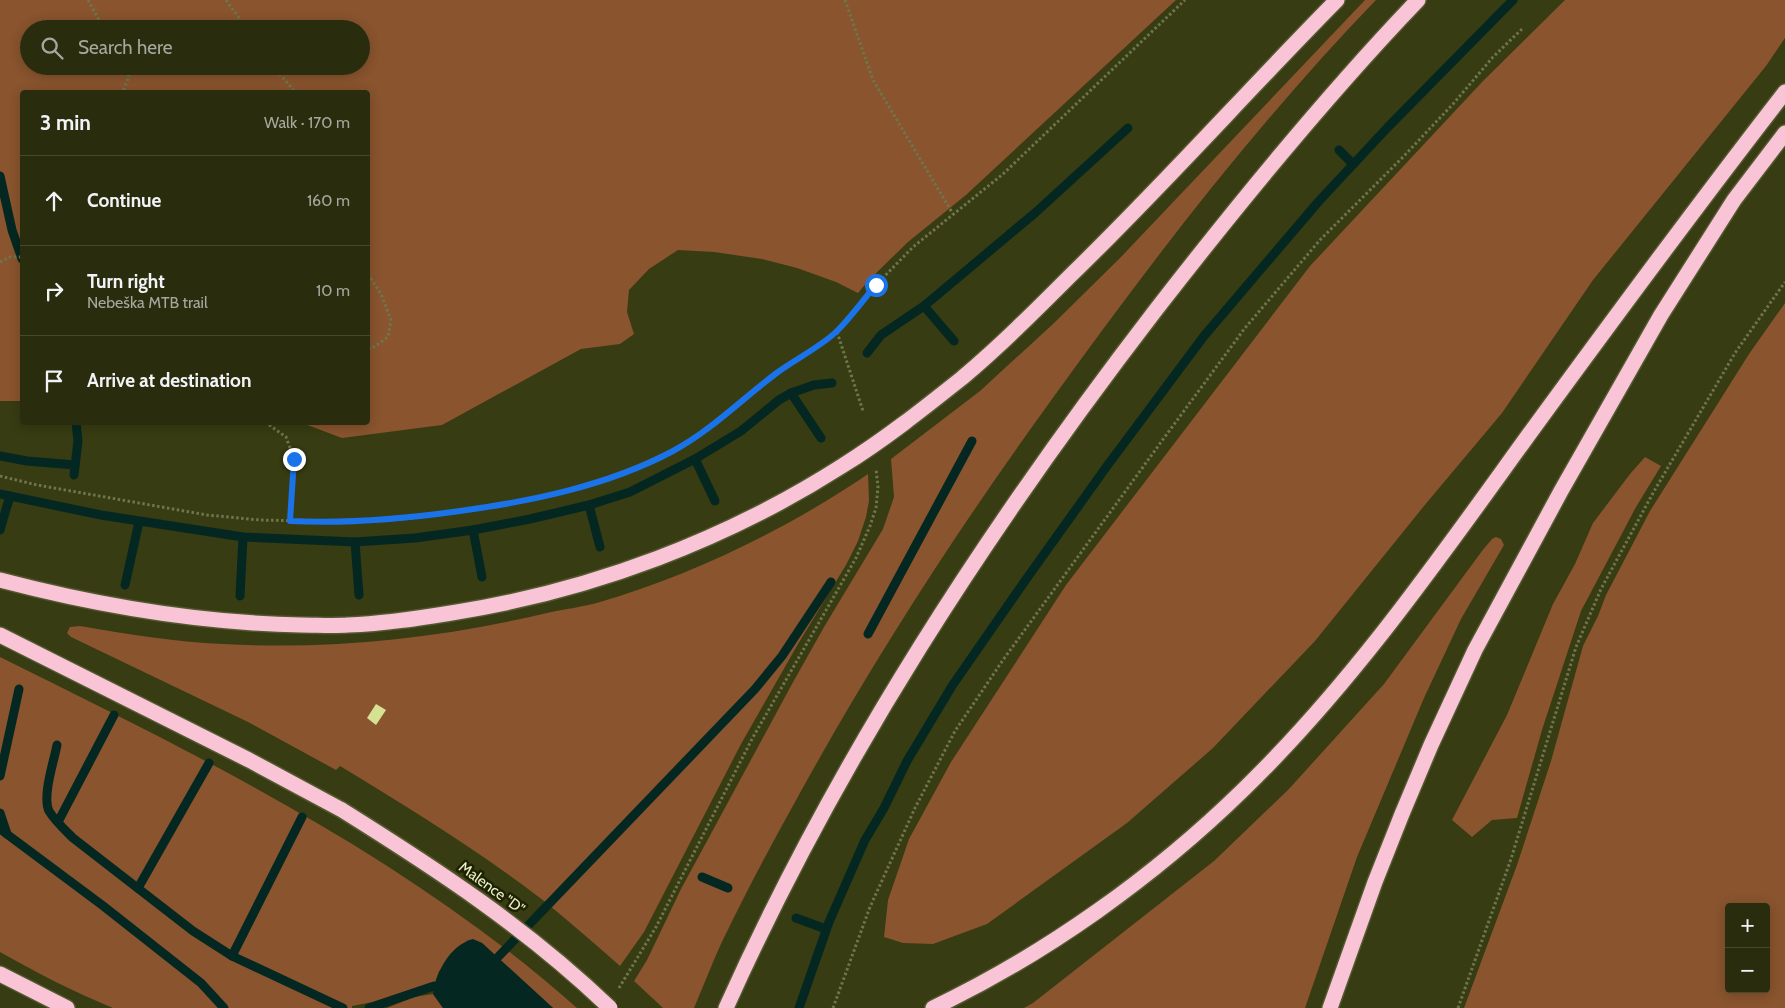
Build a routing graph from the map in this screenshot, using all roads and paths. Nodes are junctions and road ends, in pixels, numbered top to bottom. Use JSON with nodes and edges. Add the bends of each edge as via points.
{"nodes":[{"id":1,"x":88,"y":0,"type":"edge"},
{"id":2,"x":226,"y":0,"type":"edge"},
{"id":3,"x":845,"y":0,"type":"edge"},
{"id":4,"x":1185,"y":0,"type":"edge"},
{"id":5,"x":1337,"y":0,"type":"edge"},
{"id":6,"x":1418,"y":0,"type":"edge"},
{"id":7,"x":99,"y":20,"type":"edge"},
{"id":8,"x":240,"y":20,"type":"edge"},
{"id":9,"x":1523,"y":28,"type":"dead end"},
{"id":10,"x":128,"y":75,"type":"edge"},
{"id":11,"x":281,"y":75,"type":"edge"},
{"id":12,"x":123,"y":90,"type":"edge"},
{"id":13,"x":293,"y":90,"type":"edge"},
{"id":14,"x":1785,"y":92,"type":"edge"},
{"id":15,"x":1785,"y":133,"type":"edge"},
{"id":16,"x":953,"y":214,"type":"junction"},
{"id":17,"x":20,"y":257,"type":"edge"},
{"id":18,"x":0,"y":262,"type":"edge"},
{"id":19,"x":370,"y":277,"type":"edge"},
{"id":20,"x":1785,"y":282,"type":"edge"},
{"id":21,"x":836,"y":332,"type":"junction"},
{"id":22,"x":370,"y":349,"type":"edge"},
{"id":23,"x":864,"y":412,"type":"dead end"},
{"id":24,"x":269,"y":425,"type":"edge"},
{"id":25,"x":876,"y":466,"type":"dead end"},
{"id":26,"x":0,"y":476,"type":"edge"},
{"id":27,"x":290,"y":521,"type":"junction"},
{"id":28,"x":0,"y":580,"type":"edge"},
{"id":29,"x":0,"y":635,"type":"edge"},
{"id":30,"x":0,"y":974,"type":"edge"},
{"id":31,"x":618,"y":990,"type":"dead end"},
{"id":32,"x":67,"y":1008,"type":"edge"},
{"id":33,"x":610,"y":1008,"type":"edge"},
{"id":34,"x":726,"y":1008,"type":"edge"},
{"id":35,"x":833,"y":1008,"type":"edge"},
{"id":36,"x":933,"y":1008,"type":"edge"},
{"id":37,"x":1330,"y":1008,"type":"edge"},
{"id":38,"x":1458,"y":1008,"type":"edge"}],
"edges":[{"from":1,"to":7,"type":"path"},
{"from":2,"to":8,"type":"path"},
{"from":3,"to":16,"type":"path","via":[[873,80]]},
{"from":4,"to":16,"type":"path","via":[[1003,174]]},
{"from":5,"to":28,"type":"highway","via":[[1114,234],[965,375],[843,466],[779,504],[712,536],[642,565],[504,604],[423,618],[348,625],[203,619],[55,595]]},
{"from":6,"to":34,"type":"highway","via":[[1304,127],[1208,242],[1029,482],[931,630],[868,734],[796,864]]},
{"from":9,"to":35,"type":"path","via":[[1320,240],[1245,328],[1003,660],[955,731],[915,808],[870,907]]},
{"from":10,"to":12,"type":"path"},
{"from":11,"to":13,"type":"path"},
{"from":14,"to":36,"type":"highway","via":[[1437,561],[1349,673],[1294,736],[1187,842],[1099,909],[1047,945],[973,989]]},
{"from":15,"to":37,"type":"highway","via":[[1734,200],[1662,315],[1565,483],[1475,650],[1402,814]]},
{"from":16,"to":21,"type":"path","via":[[913,247]]},
{"from":17,"to":18,"type":"path"},
{"from":19,"to":22,"type":"path","via":[[391,320],[388,337]]},
{"from":20,"to":38,"type":"path","via":[[1735,353],[1653,492],[1601,589],[1576,647],[1510,859]]},
{"from":21,"to":23,"type":"path"},
{"from":21,"to":27,"type":"path","via":[[709,428],[674,451],[641,467],[575,489],[504,505],[347,522]]},
{"from":24,"to":27,"type":"path","via":[[286,437],[294,459]]},
{"from":25,"to":31,"type":"path","via":[[876,508],[856,558],[752,739],[656,927]]},
{"from":26,"to":27,"type":"path","via":[[165,508]]},
{"from":29,"to":33,"type":"highway","name":"Malence \"D\"","bridge":true,"via":[[342,810],[425,861],[486,904],[545,949]]},
{"from":30,"to":32,"type":"highway"}]}
